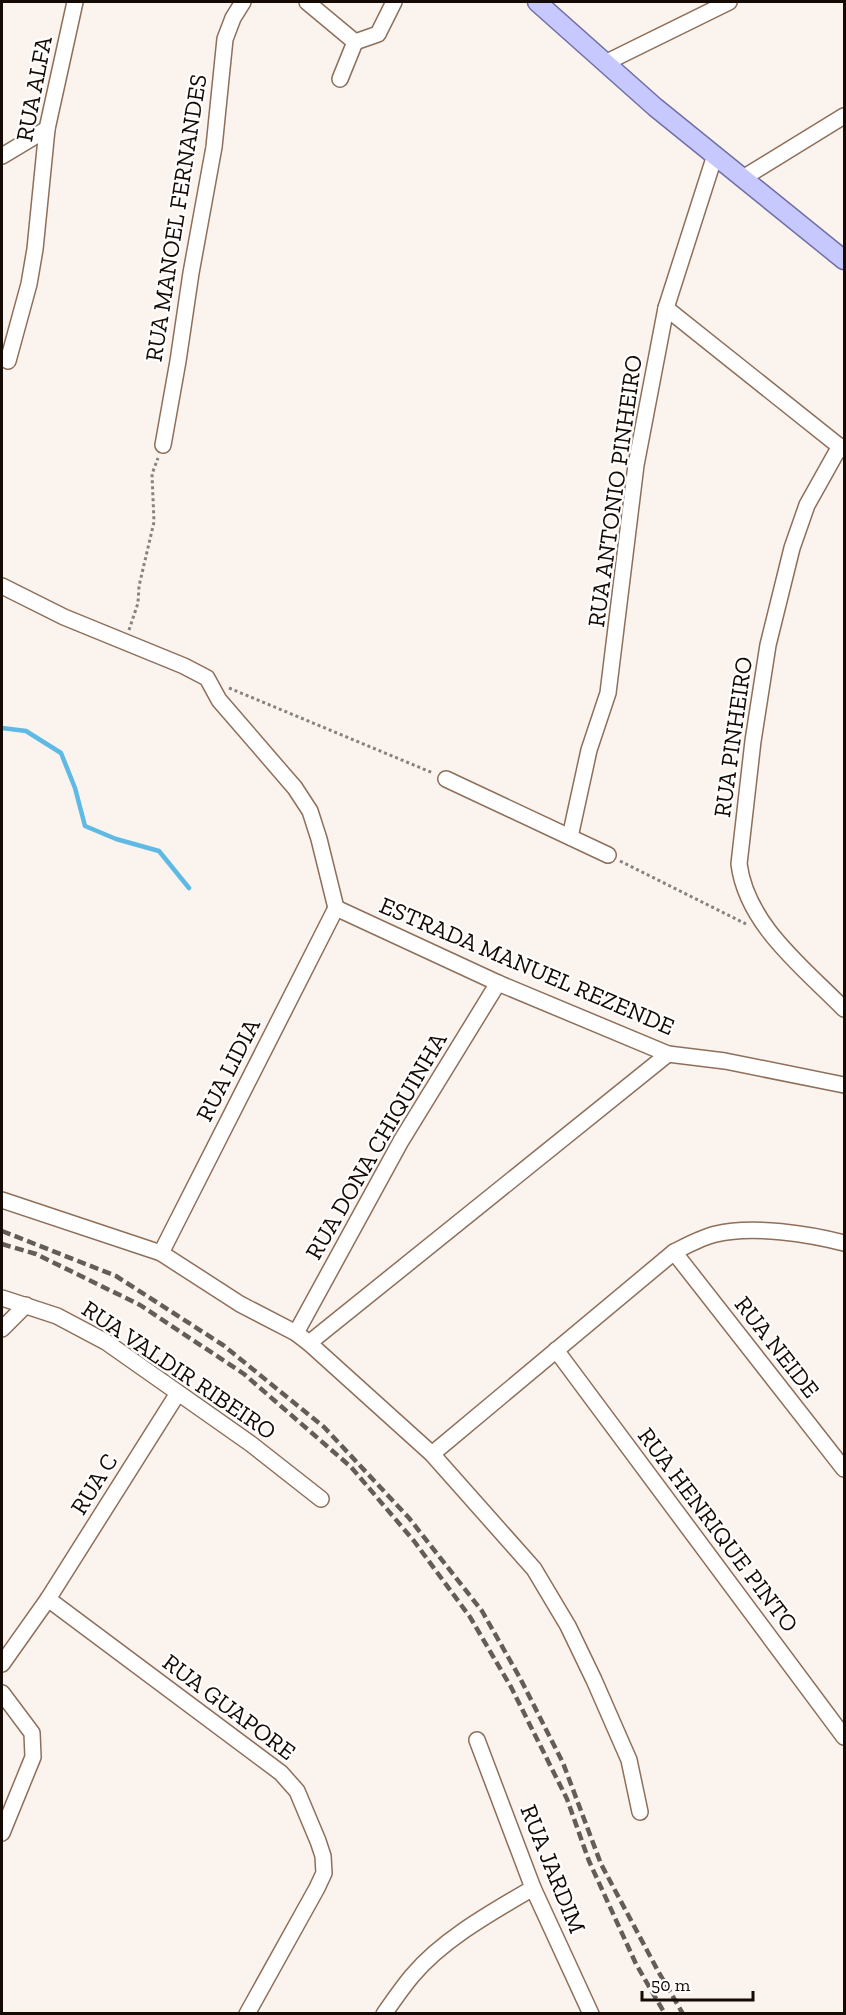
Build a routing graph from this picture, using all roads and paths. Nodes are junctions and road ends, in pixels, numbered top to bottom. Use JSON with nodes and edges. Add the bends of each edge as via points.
{"nodes":[{"id":1,"x":75,"y":2,"type":"edge"},
{"id":2,"x":243,"y":2,"type":"edge"},
{"id":3,"x":307,"y":2,"type":"edge"},
{"id":4,"x":394,"y":2,"type":"edge"},
{"id":5,"x":537,"y":2,"type":"edge"},
{"id":6,"x":729,"y":2,"type":"edge"},
{"id":7,"x":355,"y":42,"type":"junction"},
{"id":8,"x":605,"y":63,"type":"junction"},
{"id":9,"x":340,"y":79,"type":"dead end"},
{"id":10,"x":844,"y":116,"type":"edge"},
{"id":11,"x":47,"y":129,"type":"junction"},
{"id":12,"x":715,"y":155,"type":"junction"},
{"id":13,"x":2,"y":156,"type":"edge"},
{"id":14,"x":743,"y":178,"type":"junction"},
{"id":15,"x":844,"y":260,"type":"edge"},
{"id":16,"x":666,"y":308,"type":"junction"},
{"id":17,"x":8,"y":361,"type":"dead end"},
{"id":18,"x":163,"y":445,"type":"joint"},
{"id":19,"x":842,"y":448,"type":"edge"},
{"id":20,"x":2,"y":586,"type":"edge"},
{"id":21,"x":124,"y":643,"type":"junction"},
{"id":22,"x":207,"y":678,"type":"junction"},
{"id":23,"x":446,"y":778,"type":"joint"},
{"id":24,"x":570,"y":837,"type":"junction"},
{"id":25,"x":608,"y":855,"type":"joint"},
{"id":26,"x":336,"y":908,"type":"junction"},
{"id":27,"x":774,"y":938,"type":"junction"},
{"id":28,"x":498,"y":983,"type":"junction"},
{"id":29,"x":844,"y":1009,"type":"edge"},
{"id":30,"x":668,"y":1054,"type":"junction"},
{"id":31,"x":844,"y":1085,"type":"edge"},
{"id":32,"x":2,"y":1200,"type":"edge"},
{"id":33,"x":844,"y":1243,"type":"edge"},
{"id":34,"x":161,"y":1252,"type":"junction"},
{"id":35,"x":674,"y":1252,"type":"junction"},
{"id":36,"x":2,"y":1298,"type":"edge"},
{"id":37,"x":26,"y":1305,"type":"junction"},
{"id":38,"x":2,"y":1329,"type":"edge"},
{"id":39,"x":302,"y":1338,"type":"junction"},
{"id":40,"x":556,"y":1350,"type":"junction"},
{"id":41,"x":178,"y":1392,"type":"junction"},
{"id":42,"x":432,"y":1454,"type":"junction"},
{"id":43,"x":844,"y":1468,"type":"edge"},
{"id":44,"x":321,"y":1499,"type":"dead end"},
{"id":45,"x":48,"y":1599,"type":"junction"},
{"id":46,"x":2,"y":1664,"type":"edge"},
{"id":47,"x":2,"y":1693,"type":"edge"},
{"id":48,"x":844,"y":1737,"type":"edge"},
{"id":49,"x":477,"y":1740,"type":"dead end"},
{"id":50,"x":640,"y":1812,"type":"dead end"},
{"id":51,"x":2,"y":1833,"type":"edge"},
{"id":52,"x":533,"y":1888,"type":"junction"},
{"id":53,"x":247,"y":2013,"type":"edge"},
{"id":54,"x":384,"y":2013,"type":"edge"},
{"id":55,"x":591,"y":2013,"type":"edge"}],
"edges":[{"from":1,"to":11,"type":"street","name":"RUA ALFA"},
{"from":2,"to":18,"type":"street","name":"RUA MANOEL FERNANDES","via":[[225,39],[214,147]]},
{"from":3,"to":7,"type":"street"},
{"from":4,"to":7,"type":"street","via":[[378,34]]},
{"from":5,"to":8,"type":"main road"},
{"from":6,"to":8,"type":"street"},
{"from":7,"to":9,"type":"street"},
{"from":8,"to":12,"type":"main road"},
{"from":10,"to":14,"type":"street"},
{"from":11,"to":13,"type":"street"},
{"from":11,"to":17,"type":"street","name":"RUA ALFA","via":[[35,249]]},
{"from":12,"to":14,"type":"main road"},
{"from":12,"to":16,"type":"street","name":"RUA ANTONIO PINHEIRO"},
{"from":14,"to":15,"type":"main road"},
{"from":16,"to":19,"type":"street"},
{"from":16,"to":24,"type":"street","name":"RUA ANTONIO PINHEIRO","via":[[636,465],[608,693]]},
{"from":18,"to":21,"type":"path","via":[[152,474],[154,522],[138,603]]},
{"from":19,"to":27,"type":"street","name":"RUA PINHEIRO","via":[[807,505],[792,548],[768,645],[753,741],[741,880],[750,902]]},
{"from":20,"to":21,"type":"street"},
{"from":21,"to":22,"type":"street"},
{"from":22,"to":23,"type":"path"},
{"from":22,"to":26,"type":"street","via":[[219,700],[310,811]]},
{"from":23,"to":24,"type":"street"},
{"from":24,"to":25,"type":"street"},
{"from":25,"to":27,"type":"path"},
{"from":26,"to":28,"type":"street","name":"ESTRADA MANUEL REZENDE"},
{"from":26,"to":34,"type":"street","name":"RUA LIDIA"},
{"from":27,"to":29,"type":"street","name":"RUA PINHEIRO"},
{"from":28,"to":30,"type":"street","name":"ESTRADA MANUEL REZENDE"},
{"from":28,"to":39,"type":"street","name":"RUA DONA CHIQUINHA","via":[[401,1141]]},
{"from":30,"to":31,"type":"street","name":"ESTRADA MANUEL REZENDE"},
{"from":30,"to":39,"type":"street"},
{"from":32,"to":34,"type":"street"},
{"from":33,"to":35,"type":"street","via":[[813,1235],[733,1231],[715,1234]]},
{"from":34,"to":39,"type":"street","via":[[240,1304]]},
{"from":35,"to":40,"type":"street"},
{"from":35,"to":43,"type":"street","name":"RUA NEIDE"},
{"from":36,"to":37,"type":"street","name":"RUA VALDIR RIBEIRO"},
{"from":37,"to":38,"type":"street"},
{"from":37,"to":41,"type":"street","name":"RUA VALDIR RIBEIRO","via":[[57,1316],[106,1342]]},
{"from":39,"to":42,"type":"street"},
{"from":40,"to":42,"type":"street"},
{"from":40,"to":48,"type":"street","name":"RUA HENRIQUE PINTO"},
{"from":41,"to":44,"type":"street","name":"RUA VALDIR RIBEIRO"},
{"from":41,"to":45,"type":"street","name":"RUA C"},
{"from":42,"to":50,"type":"street","via":[[534,1569],[568,1626],[629,1760]]},
{"from":45,"to":46,"type":"street","name":"RUA C"},
{"from":45,"to":53,"type":"street","name":"RUA GUAPORE","via":[[281,1773],[297,1791],[323,1856],[324,1873]]},
{"from":47,"to":51,"type":"street","via":[[34,1739],[33,1756]]},
{"from":49,"to":52,"type":"street","name":"RUA JARDIM"},
{"from":52,"to":54,"type":"street","via":[[451,1941],[413,1975]]},
{"from":52,"to":55,"type":"street","name":"RUA JARDIM"}]}
